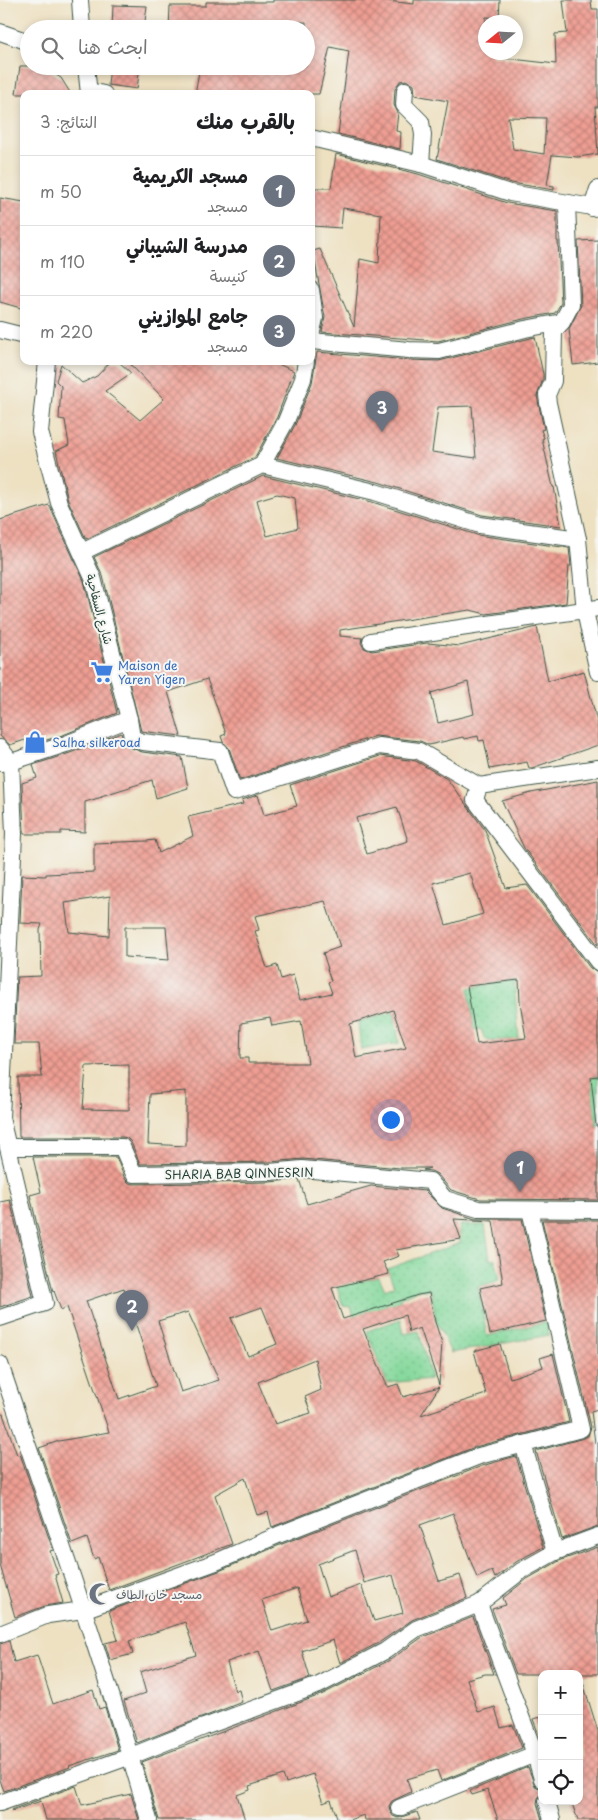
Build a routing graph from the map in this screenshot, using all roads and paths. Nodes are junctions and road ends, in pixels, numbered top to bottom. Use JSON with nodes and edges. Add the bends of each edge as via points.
{"nodes":[{"id":1,"x":80,"y":0,"type":"edge"},
{"id":2,"x":81,"y":20,"type":"edge"},
{"id":3,"x":0,"y":32,"type":"edge"},
{"id":4,"x":20,"y":39,"type":"edge"},
{"id":5,"x":89,"y":75,"type":"edge"},
{"id":6,"x":93,"y":90,"type":"edge"},
{"id":7,"x":405,"y":90,"type":"dead end"},
{"id":8,"x":315,"y":143,"type":"edge"},
{"id":9,"x":421,"y":164,"type":"junction"},
{"id":10,"x":598,"y":189,"type":"edge"},
{"id":11,"x":567,"y":203,"type":"junction"},
{"id":12,"x":595,"y":208,"type":"edge"},
{"id":13,"x":562,"y":322,"type":"junction"},
{"id":14,"x":0,"y":330,"type":"edge"},
{"id":15,"x":20,"y":335,"type":"edge"},
{"id":16,"x":315,"y":341,"type":"edge"},
{"id":17,"x":47,"y":365,"type":"edge"},
{"id":18,"x":305,"y":365,"type":"edge"},
{"id":19,"x":262,"y":465,"type":"junction"},
{"id":20,"x":578,"y":539,"type":"junction"},
{"id":21,"x":82,"y":552,"type":"junction"},
{"id":22,"x":592,"y":609,"type":"edge"},
{"id":23,"x":371,"y":642,"type":"dead end"},
{"id":24,"x":598,"y":672,"type":"edge"},
{"id":25,"x":129,"y":719,"type":"junction"},
{"id":26,"x":0,"y":748,"type":"edge"},
{"id":27,"x":5,"y":762,"type":"edge"},
{"id":28,"x":598,"y":768,"type":"edge"},
{"id":29,"x":479,"y":786,"type":"junction"},
{"id":30,"x":598,"y":962,"type":"edge"},
{"id":31,"x":8,"y":1147,"type":"junction"},
{"id":32,"x":530,"y":1210,"type":"junction"},
{"id":33,"x":598,"y":1210,"type":"edge"},
{"id":34,"x":0,"y":1318,"type":"edge"},
{"id":35,"x":0,"y":1364,"type":"edge"},
{"id":36,"x":523,"y":1444,"type":"junction"},
{"id":37,"x":598,"y":1536,"type":"edge"},
{"id":38,"x":555,"y":1552,"type":"junction"},
{"id":39,"x":479,"y":1604,"type":"junction"},
{"id":40,"x":83,"y":1610,"type":"junction"},
{"id":41,"x":0,"y":1634,"type":"edge"},
{"id":42,"x":535,"y":1754,"type":"junction"},
{"id":43,"x":131,"y":1756,"type":"junction"},
{"id":44,"x":538,"y":1765,"type":"edge"},
{"id":45,"x":0,"y":1803,"type":"edge"},
{"id":46,"x":548,"y":1805,"type":"edge"},
{"id":47,"x":399,"y":1808,"type":"dead end"},
{"id":48,"x":149,"y":1820,"type":"edge"},
{"id":49,"x":552,"y":1820,"type":"edge"}],
"edges":[{"from":1,"to":2,"type":"street"},
{"from":3,"to":4,"type":"street"},
{"from":5,"to":6,"type":"street"},
{"from":7,"to":9,"type":"street","via":[[404,106],[421,122]]},
{"from":8,"to":9,"type":"street"},
{"from":9,"to":11,"type":"street","via":[[510,193]]},
{"from":10,"to":12,"type":"street"},
{"from":11,"to":12,"type":"street"},
{"from":11,"to":13,"type":"street","via":[[571,305]]},
{"from":13,"to":16,"type":"street","via":[[439,351]]},
{"from":13,"to":20,"type":"street","via":[[554,330],[553,381],[547,395]]},
{"from":14,"to":15,"type":"street"},
{"from":17,"to":21,"type":"street","name":"شارع السفاحية","via":[[40,432],[60,503]]},
{"from":18,"to":19,"type":"street","via":[[286,421]]},
{"from":19,"to":20,"type":"street","via":[[375,492],[480,525]]},
{"from":19,"to":21,"type":"street"},
{"from":20,"to":22,"type":"street"},
{"from":21,"to":25,"type":"street","name":"شارع السفاحية","via":[[93,578]]},
{"from":22,"to":23,"type":"street"},
{"from":22,"to":24,"type":"street"},
{"from":25,"to":27,"type":"street","via":[[66,744]]},
{"from":25,"to":29,"type":"street","name":"شارع السفاحية","via":[[132,738],[137,740],[220,751],[234,792],[380,746],[419,751]]},
{"from":26,"to":27,"type":"street"},
{"from":27,"to":31,"type":"street","via":[[14,834],[1,1118]]},
{"from":28,"to":29,"type":"street"},
{"from":29,"to":30,"type":"street","via":[[475,800]]},
{"from":31,"to":32,"type":"street","name":"SHARIA BAB QINNESRIN","via":[[122,1147],[134,1174],[302,1170],[430,1181],[445,1199],[478,1209]]},
{"from":31,"to":34,"type":"street","via":[[45,1303]]},
{"from":32,"to":33,"type":"street","name":"SHARIA BAB QINNESRIN"},
{"from":32,"to":36,"type":"street","via":[[581,1429]]},
{"from":35,"to":40,"type":"street"},
{"from":36,"to":38,"type":"street"},
{"from":36,"to":40,"type":"street","via":[[479,1456],[216,1562]]},
{"from":37,"to":38,"type":"street"},
{"from":38,"to":39,"type":"street","via":[[521,1572]]},
{"from":39,"to":42,"type":"street"},
{"from":39,"to":43,"type":"street","via":[[416,1629],[385,1651],[319,1685]]},
{"from":40,"to":41,"type":"street","via":[[48,1615]]},
{"from":40,"to":43,"type":"street"},
{"from":42,"to":44,"type":"street"},
{"from":42,"to":47,"type":"street"},
{"from":43,"to":45,"type":"street"},
{"from":43,"to":48,"type":"street"},
{"from":46,"to":49,"type":"street"}]}
